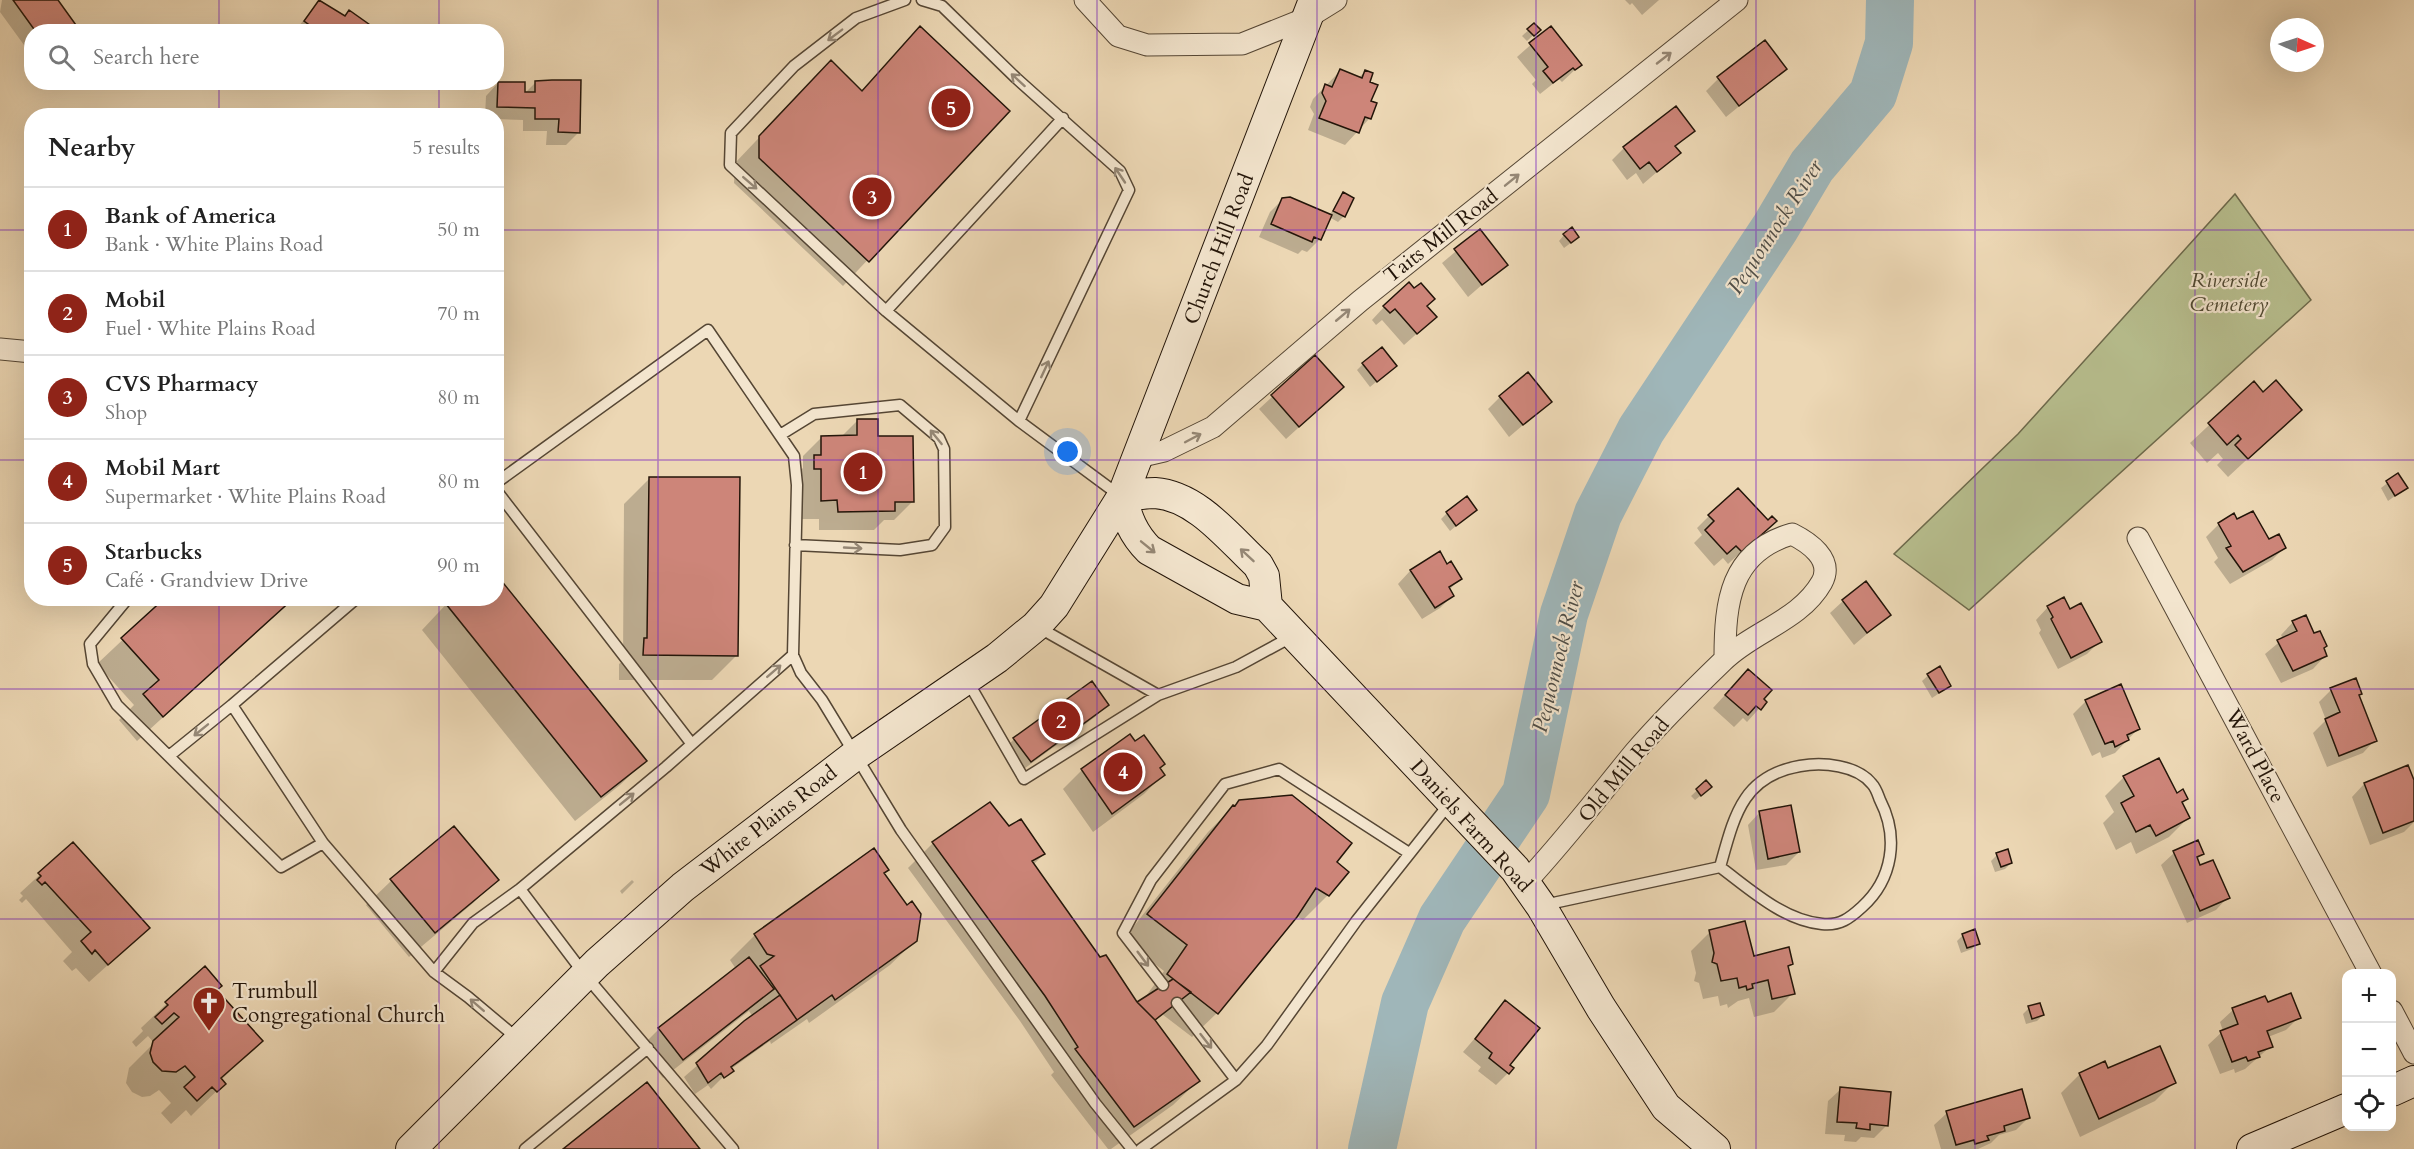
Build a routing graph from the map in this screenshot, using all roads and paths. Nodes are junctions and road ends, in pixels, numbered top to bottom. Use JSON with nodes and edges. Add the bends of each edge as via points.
{"nodes":[{"id":1,"x":905,"y":0,"type":"edge"},
{"id":2,"x":922,"y":0,"type":"edge"},
{"id":3,"x":1085,"y":0,"type":"edge"},
{"id":4,"x":1336,"y":0,"type":"edge"},
{"id":5,"x":1737,"y":0,"type":"edge"},
{"id":6,"x":1311,"y":9,"type":"edge"},
{"id":7,"x":1063,"y":118,"type":"junction"},
{"id":8,"x":886,"y":311,"type":"junction"},
{"id":9,"x":0,"y":349,"type":"edge"},
{"id":10,"x":24,"y":351,"type":"edge"},
{"id":11,"x":1019,"y":422,"type":"junction"},
{"id":12,"x":780,"y":435,"type":"junction"},
{"id":13,"x":1138,"y":457,"type":"junction"},
{"id":14,"x":504,"y":477,"type":"edge"},
{"id":15,"x":1122,"y":497,"type":"junction"},
{"id":16,"x":504,"y":500,"type":"edge"},
{"id":17,"x":2138,"y":538,"type":"dead end"},
{"id":18,"x":795,"y":545,"type":"junction"},
{"id":19,"x":121,"y":606,"type":"edge"},
{"id":20,"x":348,"y":606,"type":"edge"},
{"id":21,"x":1267,"y":606,"type":"junction"},
{"id":22,"x":1036,"y":626,"type":"junction"},
{"id":23,"x":1294,"y":636,"type":"junction"},
{"id":24,"x":793,"y":655,"type":"junction"},
{"id":25,"x":1725,"y":658,"type":"junction"},
{"id":26,"x":966,"y":680,"type":"junction"},
{"id":27,"x":1158,"y":695,"type":"junction"},
{"id":28,"x":232,"y":705,"type":"junction"},
{"id":29,"x":691,"y":743,"type":"junction"},
{"id":30,"x":169,"y":756,"type":"junction"},
{"id":31,"x":854,"y":756,"type":"junction"},
{"id":32,"x":1451,"y":801,"type":"junction"},
{"id":33,"x":323,"y":843,"type":"junction"},
{"id":34,"x":1409,"y":853,"type":"junction"},
{"id":35,"x":1720,"y":867,"type":"junction"},
{"id":36,"x":1527,"y":886,"type":"junction"},
{"id":37,"x":520,"y":889,"type":"junction"},
{"id":38,"x":2368,"y":969,"type":"edge"},
{"id":39,"x":434,"y":972,"type":"junction"},
{"id":40,"x":585,"y":975,"type":"junction"},
{"id":41,"x":1163,"y":985,"type":"dead end"},
{"id":42,"x":1177,"y":1003,"type":"dead end"},
{"id":43,"x":2396,"y":1020,"type":"edge"},
{"id":44,"x":518,"y":1039,"type":"junction"},
{"id":45,"x":648,"y":1048,"type":"junction"},
{"id":46,"x":2414,"y":1053,"type":"edge"},
{"id":47,"x":1236,"y":1080,"type":"junction"},
{"id":48,"x":2414,"y":1081,"type":"edge"},
{"id":49,"x":2396,"y":1088,"type":"edge"},
{"id":50,"x":2342,"y":1111,"type":"edge"},
{"id":51,"x":411,"y":1149,"type":"edge"},
{"id":52,"x":525,"y":1149,"type":"edge"},
{"id":53,"x":733,"y":1149,"type":"edge"},
{"id":54,"x":1132,"y":1149,"type":"edge"},
{"id":55,"x":1141,"y":1149,"type":"edge"},
{"id":56,"x":1715,"y":1149,"type":"edge"},
{"id":57,"x":2252,"y":1149,"type":"edge"}],
"edges":[{"from":1,"to":8,"type":"lane","one_way":true,"via":[[856,18],[794,66],[731,134],[730,165]]},
{"from":7,"to":2,"type":"lane","one_way":true,"via":[[942,6]]},
{"from":3,"to":6,"type":"street","via":[[1118,36],[1147,45],[1242,44]]},
{"from":4,"to":6,"type":"street"},
{"from":13,"to":5,"type":"street","name":"Taits Mill Road","one_way":true,"via":[[1164,451],[1213,427],[1360,301]]},
{"from":6,"to":13,"type":"main road","name":"Church Hill Road"},
{"from":7,"to":8,"type":"lane"},
{"from":11,"to":7,"type":"lane","one_way":true,"via":[[1130,190],[1120,171]]},
{"from":8,"to":11,"type":"lane"},
{"from":9,"to":10,"type":"street"},
{"from":11,"to":15,"type":"lane"},
{"from":12,"to":14,"type":"lane","via":[[708,330]]},
{"from":12,"to":18,"type":"lane","via":[[794,456]]},
{"from":18,"to":12,"type":"lane","one_way":true,"via":[[900,550],[932,545],[945,527],[945,458],[939,438],[900,405],[814,414]]},
{"from":13,"to":15,"type":"main road","name":"Church Hill Road"},
{"from":15,"to":21,"type":"main road","one_way":true,"via":[[1128,521],[1149,550],[1237,599]]},
{"from":21,"to":15,"type":"main road","one_way":true,"via":[[1264,576],[1258,565],[1198,509],[1166,495]]},
{"from":15,"to":22,"type":"main road","name":"White Plains Road","via":[[1072,580]]},
{"from":16,"to":29,"type":"lane"},
{"from":17,"to":38,"type":"street","name":"Ward Place"},
{"from":18,"to":24,"type":"lane"},
{"from":19,"to":30,"type":"lane","via":[[90,644],[93,664],[117,705]]},
{"from":20,"to":28,"type":"lane"},
{"from":21,"to":23,"type":"main road","name":"Daniels Farm Road"},
{"from":22,"to":26,"type":"main road","name":"White Plains Road"},
{"from":22,"to":27,"type":"lane"},
{"from":23,"to":27,"type":"lane","via":[[1236,667]]},
{"from":23,"to":32,"type":"main road","name":"Daniels Farm Road"},
{"from":29,"to":24,"type":"lane","one_way":true},
{"from":24,"to":31,"type":"lane"},
{"from":25,"to":25,"type":"street","name":"Old Mill Road","via":[[1799,609],[1823,580],[1823,562],[1813,545],[1792,534],[1762,545],[1747,561],[1733,585],[1725,617]]},
{"from":25,"to":36,"type":"street","name":"Old Mill Road","via":[[1636,751]]},
{"from":26,"to":27,"type":"lane","via":[[1024,779]]},
{"from":26,"to":31,"type":"main road","name":"White Plains Road"},
{"from":28,"to":30,"type":"lane","one_way":true},
{"from":28,"to":33,"type":"lane"},
{"from":37,"to":29,"type":"lane","one_way":true},
{"from":30,"to":33,"type":"lane","via":[[281,867]]},
{"from":31,"to":40,"type":"main road","name":"White Plains Road","via":[[683,887]]},
{"from":31,"to":54,"type":"lane","via":[[981,944]]},
{"from":32,"to":34,"type":"lane"},
{"from":32,"to":36,"type":"main road","name":"Daniels Farm Road"},
{"from":33,"to":39,"type":"lane"},
{"from":34,"to":41,"type":"lane","one_way":true,"via":[[1279,770],[1225,784],[1151,880],[1123,933]]},
{"from":34,"to":47,"type":"lane","via":[[1267,1045]]},
{"from":35,"to":35,"type":"lane","via":[[1735,816],[1752,788],[1779,770],[1811,764],[1851,769],[1872,784],[1892,837],[1889,865],[1874,896],[1847,921],[1824,924],[1795,917]]},
{"from":35,"to":36,"type":"lane"},
{"from":36,"to":56,"type":"main road","name":"Daniels Farm Road","via":[[1666,1107]]},
{"from":37,"to":39,"type":"lane","via":[[473,923]]},
{"from":37,"to":40,"type":"lane"},
{"from":44,"to":39,"type":"lane","one_way":true},
{"from":40,"to":44,"type":"main road","name":"White Plains Road"},
{"from":40,"to":45,"type":"lane"},
{"from":42,"to":47,"type":"lane","one_way":true},
{"from":43,"to":46,"type":"street"},
{"from":44,"to":51,"type":"main road","name":"White Plains Road"},
{"from":45,"to":52,"type":"lane"},
{"from":45,"to":53,"type":"lane"},
{"from":47,"to":55,"type":"lane"},
{"from":48,"to":49,"type":"main road"},
{"from":50,"to":57,"type":"main road"}]}
